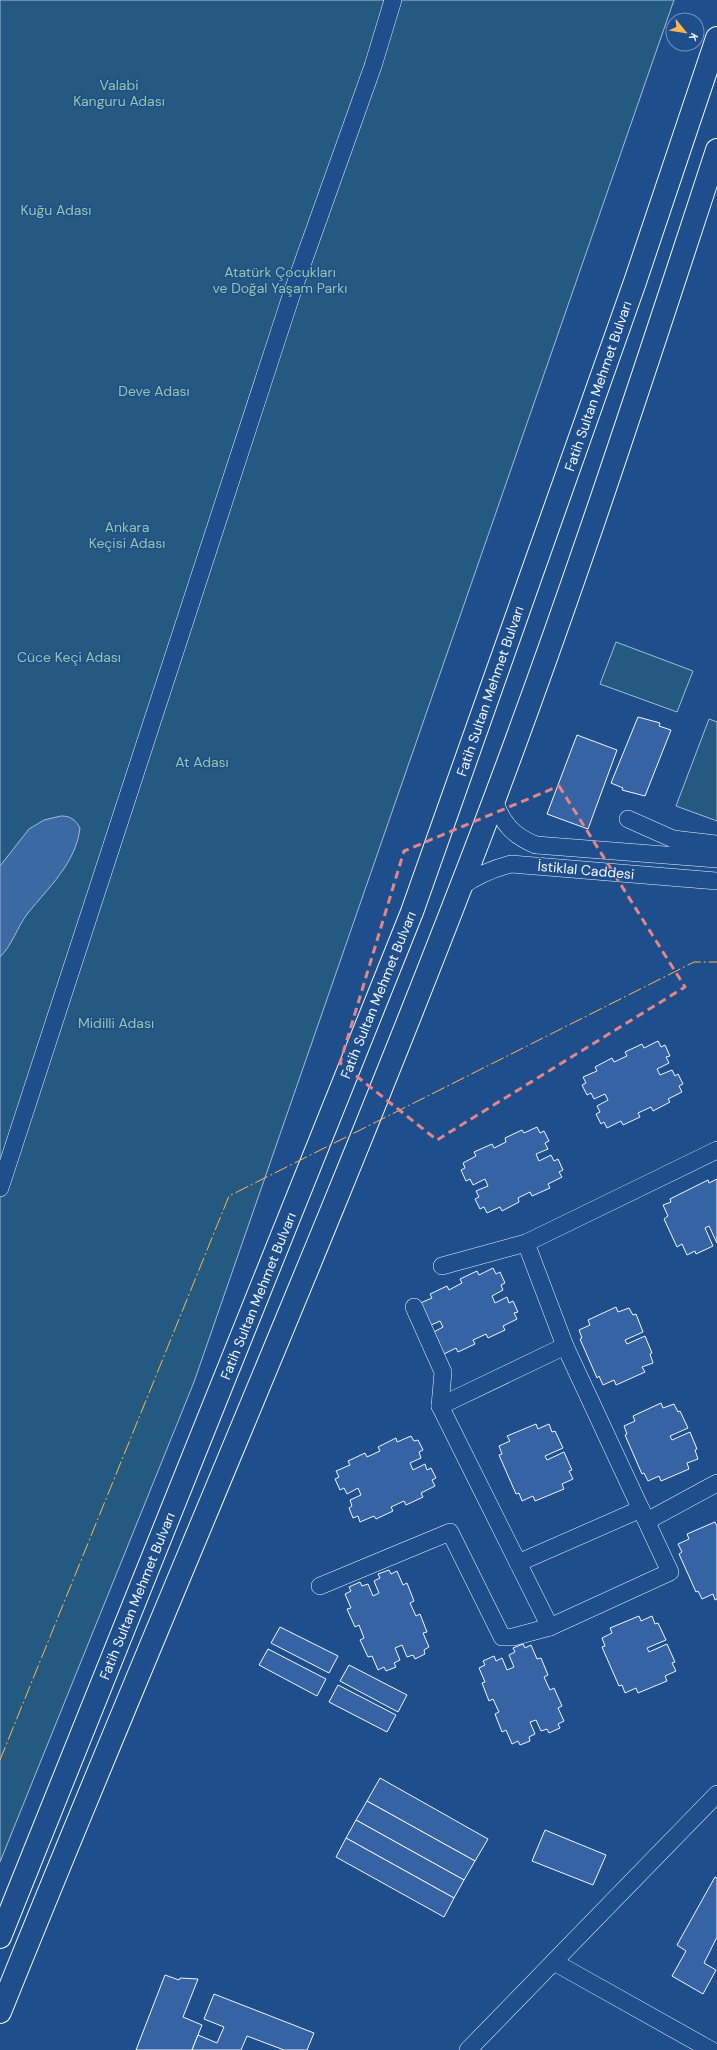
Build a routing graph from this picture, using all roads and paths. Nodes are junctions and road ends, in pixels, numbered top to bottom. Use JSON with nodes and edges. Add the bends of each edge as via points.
{"nodes":[{"id":1,"x":393,"y":0,"type":"edge"},
{"id":2,"x":717,"y":38,"type":"edge"},
{"id":3,"x":717,"y":150,"type":"edge"},
{"id":4,"x":494,"y":800,"type":"junction"},
{"id":5,"x":628,"y":819,"type":"dead end"},
{"id":6,"x":717,"y":844,"type":"edge"},
{"id":7,"x":717,"y":859,"type":"edge"},
{"id":8,"x":717,"y":881,"type":"edge"},
{"id":9,"x":461,"y":887,"type":"junction"},
{"id":10,"x":717,"y":1150,"type":"edge"},
{"id":11,"x":0,"y":1188,"type":"edge"},
{"id":12,"x":526,"y":1243,"type":"junction"},
{"id":13,"x":442,"y":1266,"type":"dead end"},
{"id":14,"x":414,"y":1307,"type":"dead end"},
{"id":15,"x":565,"y":1346,"type":"junction"},
{"id":16,"x":440,"y":1406,"type":"junction"},
{"id":17,"x":717,"y":1483,"type":"edge"},
{"id":18,"x":644,"y":1515,"type":"junction"},
{"id":19,"x":518,"y":1564,"type":"junction"},
{"id":20,"x":320,"y":1586,"type":"dead end"},
{"id":21,"x":550,"y":1627,"type":"junction"},
{"id":22,"x":716,"y":1796,"type":"edge"},
{"id":23,"x":0,"y":1937,"type":"edge"},
{"id":24,"x":554,"y":1962,"type":"junction"},
{"id":25,"x":0,"y":2012,"type":"edge"},
{"id":26,"x":469,"y":2050,"type":"edge"},
{"id":27,"x":711,"y":2050,"type":"edge"}],
"edges":[{"from":1,"to":11,"type":"street","via":[[373,66],[289,300]]},
{"from":2,"to":23,"type":"highway","name":"Fatih Sultan Mehmet Bulvarı","via":[[632,289],[412,912]]},
{"from":3,"to":4,"type":"highway","via":[[563,612]]},
{"from":4,"to":7,"type":"street","name":"İstiklal Caddesi","via":[[502,820],[512,832],[536,845]]},
{"from":4,"to":9,"type":"highway"},
{"from":5,"to":6,"type":"street","via":[[673,839]]},
{"from":8,"to":9,"type":"street","name":"İstiklal Caddesi","via":[[511,864],[474,877]]},
{"from":9,"to":25,"type":"highway","via":[[389,1070]]},
{"from":10,"to":12,"type":"street"},
{"from":12,"to":13,"type":"street"},
{"from":12,"to":15,"type":"street"},
{"from":14,"to":16,"type":"street","via":[[443,1372]]},
{"from":15,"to":16,"type":"street"},
{"from":15,"to":18,"type":"street"},
{"from":16,"to":19,"type":"street"},
{"from":17,"to":18,"type":"street"},
{"from":18,"to":19,"type":"street"},
{"from":18,"to":21,"type":"street","via":[[670,1572]]},
{"from":19,"to":21,"type":"street"},
{"from":20,"to":21,"type":"street","via":[[450,1532],[502,1637],[513,1637]]},
{"from":22,"to":24,"type":"street"},
{"from":24,"to":26,"type":"street"},
{"from":24,"to":27,"type":"street"}]}
